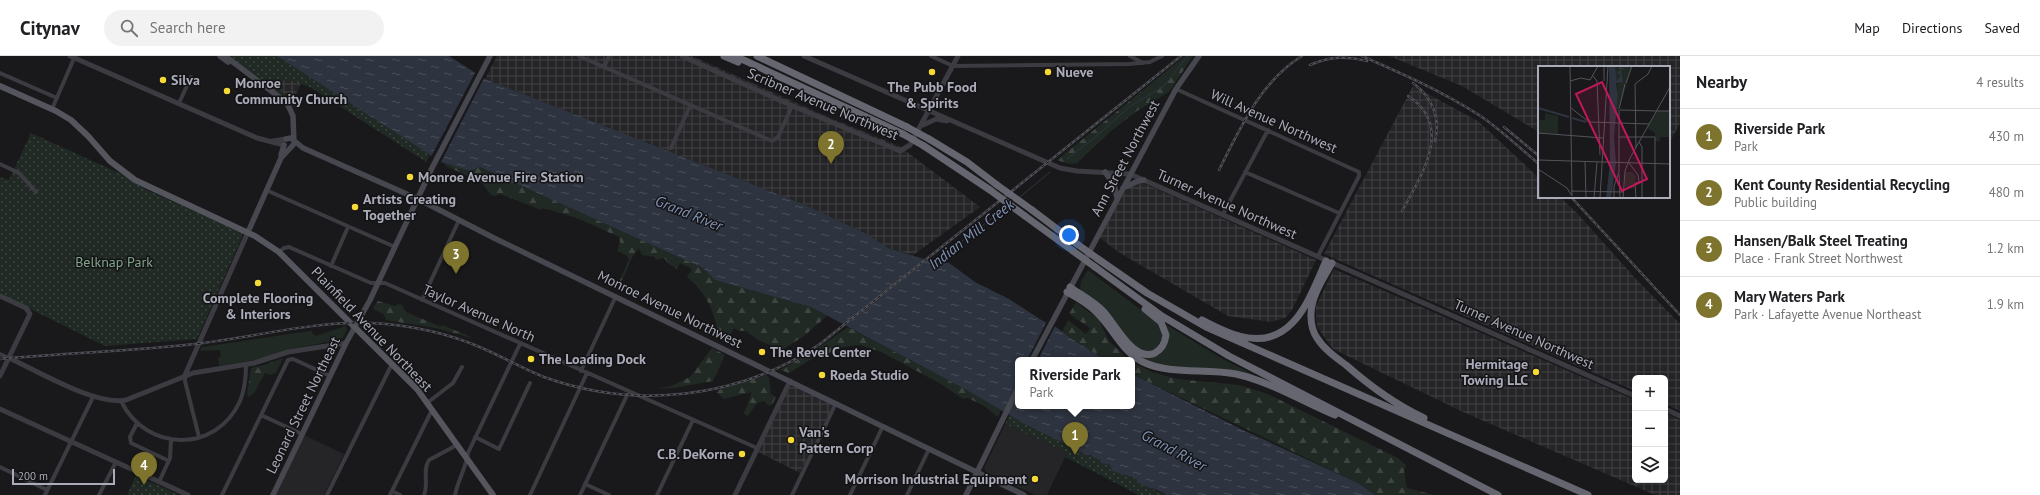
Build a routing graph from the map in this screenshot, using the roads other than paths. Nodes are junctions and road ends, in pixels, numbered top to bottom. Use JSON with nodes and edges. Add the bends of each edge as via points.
{"nodes":[{"id":1,"x":220,"y":56,"type":"edge"},
{"id":2,"x":225,"y":56,"type":"edge"},
{"id":3,"x":490,"y":56,"type":"edge"},
{"id":4,"x":579,"y":56,"type":"edge"},
{"id":5,"x":609,"y":56,"type":"edge"},
{"id":6,"x":682,"y":56,"type":"edge"},
{"id":7,"x":724,"y":56,"type":"edge"},
{"id":8,"x":735,"y":56,"type":"edge"},
{"id":9,"x":757,"y":56,"type":"edge"},
{"id":10,"x":768,"y":56,"type":"edge"},
{"id":11,"x":804,"y":56,"type":"edge"},
{"id":12,"x":931,"y":56,"type":"edge"},
{"id":13,"x":958,"y":56,"type":"edge"},
{"id":14,"x":1130,"y":56,"type":"edge"},
{"id":15,"x":1162,"y":56,"type":"edge"},
{"id":16,"x":1199,"y":56,"type":"edge"},
{"id":17,"x":74,"y":57,"type":"edge"},
{"id":18,"x":814,"y":58,"type":"edge"},
{"id":19,"x":1143,"y":63,"type":"junction"},
{"id":20,"x":953,"y":66,"type":"junction"},
{"id":21,"x":604,"y":67,"type":"junction"},
{"id":22,"x":0,"y":73,"type":"edge"},
{"id":23,"x":778,"y":76,"type":"junction"},
{"id":24,"x":191,"y":77,"type":"dead end"},
{"id":25,"x":812,"y":81,"type":"junction"},
{"id":26,"x":0,"y":86,"type":"edge"},
{"id":27,"x":1176,"y":90,"type":"junction"},
{"id":28,"x":57,"y":98,"type":"junction"},
{"id":29,"x":179,"y":103,"type":"junction"},
{"id":30,"x":690,"y":106,"type":"junction"},
{"id":31,"x":792,"y":106,"type":"junction"},
{"id":32,"x":289,"y":107,"type":"junction"},
{"id":33,"x":52,"y":109,"type":"junction"},
{"id":34,"x":929,"y":111,"type":"junction"},
{"id":35,"x":963,"y":125,"type":"junction"},
{"id":36,"x":921,"y":126,"type":"junction"},
{"id":37,"x":293,"y":127,"type":"junction"},
{"id":38,"x":1268,"y":130,"type":"junction"},
{"id":39,"x":286,"y":139,"type":"junction"},
{"id":40,"x":294,"y":141,"type":"junction"},
{"id":41,"x":272,"y":142,"type":"junction"},
{"id":42,"x":284,"y":145,"type":"junction"},
{"id":43,"x":290,"y":148,"type":"junction"},
{"id":44,"x":304,"y":148,"type":"junction"},
{"id":45,"x":671,"y":148,"type":"dead end"},
{"id":46,"x":281,"y":158,"type":"junction"},
{"id":47,"x":0,"y":164,"type":"edge"},
{"id":48,"x":1105,"y":172,"type":"junction"},
{"id":49,"x":1245,"y":172,"type":"junction"},
{"id":50,"x":1130,"y":174,"type":"junction"},
{"id":51,"x":1144,"y":180,"type":"junction"},
{"id":52,"x":1123,"y":188,"type":"junction"},
{"id":53,"x":266,"y":190,"type":"junction"},
{"id":54,"x":36,"y":192,"type":"dead end"},
{"id":55,"x":1117,"y":198,"type":"junction"},
{"id":56,"x":418,"y":199,"type":"junction"},
{"id":57,"x":1339,"y":213,"type":"junction"},
{"id":58,"x":1223,"y":214,"type":"junction"},
{"id":59,"x":459,"y":220,"type":"junction"},
{"id":60,"x":348,"y":227,"type":"junction"},
{"id":61,"x":248,"y":232,"type":"junction"},
{"id":62,"x":395,"y":247,"type":"junction"},
{"id":63,"x":279,"y":252,"type":"junction"},
{"id":64,"x":1318,"y":256,"type":"junction"},
{"id":65,"x":1329,"y":262,"type":"junction"},
{"id":66,"x":331,"y":266,"type":"junction"},
{"id":67,"x":1115,"y":282,"type":"junction"},
{"id":68,"x":378,"y":283,"type":"junction"},
{"id":69,"x":1068,"y":290,"type":"junction"},
{"id":70,"x":1147,"y":293,"type":"junction"},
{"id":71,"x":0,"y":296,"type":"edge"},
{"id":72,"x":616,"y":296,"type":"junction"},
{"id":73,"x":422,"y":300,"type":"junction"},
{"id":74,"x":356,"y":327,"type":"junction"},
{"id":75,"x":346,"y":343,"type":"junction"},
{"id":76,"x":520,"y":344,"type":"junction"},
{"id":77,"x":0,"y":354,"type":"edge"},
{"id":78,"x":1034,"y":357,"type":"edge"},
{"id":79,"x":9,"y":358,"type":"junction"},
{"id":80,"x":392,"y":364,"type":"junction"},
{"id":81,"x":246,"y":365,"type":"junction"},
{"id":82,"x":462,"y":367,"type":"dead end"},
{"id":83,"x":581,"y":370,"type":"junction"},
{"id":84,"x":587,"y":373,"type":"junction"},
{"id":85,"x":185,"y":375,"type":"junction"},
{"id":86,"x":0,"y":376,"type":"edge"},
{"id":87,"x":330,"y":376,"type":"junction"},
{"id":88,"x":790,"y":381,"type":"junction"},
{"id":89,"x":530,"y":383,"type":"dead end"},
{"id":90,"x":629,"y":392,"type":"junction"},
{"id":91,"x":1015,"y":394,"type":"edge"},
{"id":92,"x":1632,"y":395,"type":"edge"},
{"id":93,"x":93,"y":397,"type":"junction"},
{"id":94,"x":121,"y":401,"type":"junction"},
{"id":95,"x":428,"y":403,"type":"junction"},
{"id":96,"x":836,"y":403,"type":"junction"},
{"id":97,"x":0,"y":409,"type":"edge"},
{"id":98,"x":1668,"y":410,"type":"edge"},
{"id":99,"x":433,"y":412,"type":"junction"},
{"id":100,"x":261,"y":414,"type":"junction"},
{"id":101,"x":1680,"y":416,"type":"edge"},
{"id":102,"x":693,"y":420,"type":"junction"},
{"id":103,"x":137,"y":423,"type":"junction"},
{"id":104,"x":883,"y":426,"type":"junction"},
{"id":105,"x":1371,"y":428,"type":"junction"},
{"id":106,"x":302,"y":434,"type":"junction"},
{"id":107,"x":199,"y":437,"type":"junction"},
{"id":108,"x":475,"y":437,"type":"junction"},
{"id":109,"x":171,"y":440,"type":"junction"},
{"id":110,"x":71,"y":441,"type":"junction"},
{"id":111,"x":457,"y":445,"type":"junction"},
{"id":112,"x":757,"y":448,"type":"junction"},
{"id":113,"x":929,"y":449,"type":"junction"},
{"id":114,"x":467,"y":459,"type":"junction"},
{"id":115,"x":1505,"y":459,"type":"junction"},
{"id":116,"x":169,"y":461,"type":"junction"},
{"id":117,"x":116,"y":462,"type":"junction"},
{"id":118,"x":0,"y":467,"type":"edge"},
{"id":119,"x":976,"y":472,"type":"junction"},
{"id":120,"x":160,"y":482,"type":"junction"},
{"id":121,"x":585,"y":484,"type":"junction"},
{"id":122,"x":48,"y":490,"type":"junction"},
{"id":123,"x":391,"y":493,"type":"edge"},
{"id":124,"x":45,"y":495,"type":"edge"},
{"id":125,"x":99,"y":495,"type":"edge"},
{"id":126,"x":188,"y":495,"type":"edge"},
{"id":127,"x":222,"y":495,"type":"edge"},
{"id":128,"x":273,"y":495,"type":"edge"},
{"id":129,"x":327,"y":495,"type":"edge"},
{"id":130,"x":400,"y":495,"type":"edge"},
{"id":131,"x":424,"y":495,"type":"edge"},
{"id":132,"x":455,"y":495,"type":"edge"},
{"id":133,"x":493,"y":495,"type":"edge"},
{"id":134,"x":530,"y":495,"type":"edge"},
{"id":135,"x":580,"y":495,"type":"edge"},
{"id":136,"x":609,"y":495,"type":"edge"},
{"id":137,"x":657,"y":495,"type":"edge"},
{"id":138,"x":735,"y":495,"type":"edge"},
{"id":139,"x":792,"y":495,"type":"edge"},
{"id":140,"x":850,"y":495,"type":"edge"},
{"id":141,"x":907,"y":495,"type":"edge"},
{"id":142,"x":966,"y":495,"type":"edge"},
{"id":143,"x":1024,"y":495,"type":"edge"},
{"id":144,"x":1498,"y":495,"type":"edge"},
{"id":145,"x":1588,"y":495,"type":"edge"}],
"edges":[{"from":1,"to":32,"type":"main road"},
{"from":2,"to":32,"type":"main road"},
{"from":3,"to":56,"type":"main road","name":"Leonard Street Northeast"},
{"from":4,"to":21,"type":"street"},
{"from":5,"to":21,"type":"street"},
{"from":6,"to":31,"type":"street","name":"Scribner Avenue Northwest"},
{"from":7,"to":23,"type":"highway"},
{"from":8,"to":23,"type":"highway"},
{"from":9,"to":25,"type":"highway"},
{"from":10,"to":25,"type":"highway"},
{"from":11,"to":18,"type":"street","name":"Turner Avenue Northwest"},
{"from":12,"to":20,"type":"street"},
{"from":13,"to":20,"type":"street"},
{"from":14,"to":19,"type":"street"},
{"from":15,"to":19,"type":"street"},
{"from":16,"to":27,"type":"main road","name":"Ann Street Northwest"},
{"from":17,"to":28,"type":"street"},
{"from":17,"to":29,"type":"street"},
{"from":18,"to":34,"type":"street","name":"Turner Avenue Northwest"},
{"from":19,"to":20,"type":"street"},
{"from":20,"to":34,"type":"street"},
{"from":21,"to":30,"type":"street"},
{"from":22,"to":28,"type":"street"},
{"from":23,"to":67,"type":"highway","bridge":true,"via":[[924,146],[990,190]]},
{"from":24,"to":29,"type":"street"},
{"from":25,"to":70,"type":"highway","bridge":true,"via":[[907,127],[967,162],[1098,260]]},
{"from":26,"to":33,"type":"main road","name":"Plainfield Avenue Northeast"},
{"from":27,"to":38,"type":"street","name":"Will Avenue Northwest"},
{"from":27,"to":50,"type":"main road","name":"Ann Street Northwest"},
{"from":28,"to":33,"type":"street"},
{"from":29,"to":41,"type":"street","via":[[255,138]]},
{"from":30,"to":31,"type":"street","via":[[767,139],[776,140]]},
{"from":30,"to":45,"type":"street"},
{"from":31,"to":36,"type":"street","name":"Scribner Avenue Northwest","via":[[897,150],[904,150],[910,145]]},
{"from":32,"to":37,"type":"main road","via":[[293,115]]},
{"from":33,"to":61,"type":"main road","name":"Plainfield Avenue Northeast","via":[[81,128],[110,161],[130,178]]},
{"from":34,"to":35,"type":"street","name":"Turner Avenue Northwest"},
{"from":34,"to":36,"type":"street"},
{"from":35,"to":36,"type":"street","via":[[936,119]]},
{"from":35,"to":48,"type":"street","name":"Turner Avenue Northwest","via":[[1060,168]]},
{"from":37,"to":39,"type":"main road"},
{"from":37,"to":40,"type":"main road"},
{"from":38,"to":49,"type":"street"},
{"from":38,"to":57,"type":"street","name":"Will Avenue Northwest","via":[[1359,172]]},
{"from":39,"to":40,"type":"main road","via":[[290,137]]},
{"from":39,"to":41,"type":"street"},
{"from":39,"to":42,"type":"main road"},
{"from":40,"to":43,"type":"main road"},
{"from":40,"to":44,"type":"main road","name":"Monroe Avenue Northwest"},
{"from":41,"to":42,"type":"street"},
{"from":42,"to":43,"type":"main road","name":"Monroe Avenue Northwest"},
{"from":42,"to":46,"type":"main road"},
{"from":43,"to":44,"type":"main road","name":"Monroe Avenue Northwest"},
{"from":43,"to":46,"type":"main road"},
{"from":44,"to":56,"type":"main road","name":"Monroe Avenue Northwest"},
{"from":46,"to":53,"type":"main road"},
{"from":47,"to":54,"type":"street","via":[[19,173]]},
{"from":48,"to":50,"type":"street","name":"Turner Avenue Northwest"},
{"from":48,"to":55,"type":"main road","via":[[1114,184]]},
{"from":49,"to":57,"type":"street"},
{"from":49,"to":58,"type":"street"},
{"from":50,"to":51,"type":"street","name":"Turner Avenue Northwest"},
{"from":50,"to":52,"type":"main road","name":"Ann Street Northwest"},
{"from":51,"to":52,"type":"main road"},
{"from":51,"to":58,"type":"street","name":"Turner Avenue Northwest"},
{"from":52,"to":55,"type":"main road","name":"Ann Street Northwest"},
{"from":53,"to":60,"type":"street"},
{"from":53,"to":61,"type":"main road"},
{"from":55,"to":69,"type":"main road","name":"Ann Street Northwest"},
{"from":56,"to":59,"type":"main road","name":"Monroe Avenue Northwest"},
{"from":56,"to":62,"type":"main road","name":"Leonard Street Northeast"},
{"from":57,"to":64,"type":"street"},
{"from":58,"to":64,"type":"street","name":"Turner Avenue Northwest"},
{"from":59,"to":72,"type":"main road","name":"Monroe Avenue Northwest"},
{"from":59,"to":73,"type":"street"},
{"from":60,"to":62,"type":"street"},
{"from":60,"to":66,"type":"street"},
{"from":61,"to":63,"type":"main road","name":"Plainfield Avenue Northeast"},
{"from":61,"to":85,"type":"street"},
{"from":62,"to":68,"type":"main road","name":"Leonard Street Northeast"},
{"from":63,"to":66,"type":"street","name":"Taylor Avenue North","via":[[289,247]]},
{"from":63,"to":74,"type":"main road","name":"Plainfield Avenue Northeast"},
{"from":64,"to":65,"type":"street","name":"Turner Avenue Northwest"},
{"from":65,"to":70,"type":"highway","via":[[1300,315],[1290,326],[1269,337],[1253,339],[1237,336]]},
{"from":65,"to":92,"type":"street","name":"Turner Avenue Northwest"},
{"from":65,"to":115,"type":"highway","via":[[1311,309],[1313,328],[1325,348],[1389,400]]},
{"from":66,"to":68,"type":"street","name":"Taylor Avenue North","via":[[371,283]]},
{"from":67,"to":69,"type":"highway","via":[[1163,324],[1165,341],[1157,352],[1147,355],[1137,352],[1104,312]]},
{"from":67,"to":105,"type":"highway","via":[[1162,316],[1223,352]]},
{"from":68,"to":73,"type":"street","name":"Taylor Avenue North"},
{"from":68,"to":74,"type":"main road","name":"Leonard Street Northeast"},
{"from":69,"to":78,"type":"main road","name":"Ann Street Northwest"},
{"from":69,"to":105,"type":"highway","via":[[1092,308],[1126,349],[1145,363],[1158,367],[1222,372],[1249,377]]},
{"from":70,"to":115,"type":"highway","via":[[1223,335]]},
{"from":71,"to":79,"type":"street","via":[[29,312],[29,318]]},
{"from":72,"to":83,"type":"street"},
{"from":72,"to":88,"type":"main road","name":"Monroe Avenue Northwest"},
{"from":73,"to":76,"type":"street","name":"Taylor Avenue North"},
{"from":74,"to":75,"type":"main road","name":"Leonard Street Northeast"},
{"from":74,"to":80,"type":"main road","name":"Plainfield Avenue Northeast"},
{"from":75,"to":81,"type":"street","via":[[288,352]]},
{"from":75,"to":87,"type":"main road","name":"Leonard Street Northeast"},
{"from":76,"to":83,"type":"street","name":"Taylor Avenue North"},
{"from":76,"to":108,"type":"street"},
{"from":77,"to":79,"type":"street"},
{"from":79,"to":86,"type":"street"},
{"from":79,"to":93,"type":"street"},
{"from":80,"to":95,"type":"main road","name":"Plainfield Avenue Northeast"},
{"from":80,"to":129,"type":"street"},
{"from":81,"to":85,"type":"street"},
{"from":81,"to":107,"type":"street","via":[[244,388],[236,409],[218,428]]},
{"from":82,"to":95,"type":"street","via":[[454,383]]},
{"from":83,"to":84,"type":"street","name":"Taylor Avenue North"},
{"from":84,"to":90,"type":"street","name":"Taylor Avenue North"},
{"from":84,"to":134,"type":"street"},
{"from":85,"to":94,"type":"street"},
{"from":85,"to":107,"type":"street"},
{"from":87,"to":100,"type":"street","via":[[290,358]]},
{"from":87,"to":106,"type":"main road","name":"Leonard Street Northeast"},
{"from":88,"to":96,"type":"main road","name":"Monroe Avenue Northwest"},
{"from":88,"to":112,"type":"street"},
{"from":89,"to":108,"type":"street","via":[[499,448]]},
{"from":90,"to":102,"type":"street","name":"Taylor Avenue North"},
{"from":90,"to":121,"type":"street"},
{"from":91,"to":119,"type":"main road"},
{"from":93,"to":94,"type":"street"},
{"from":93,"to":110,"type":"street"},
{"from":94,"to":103,"type":"street"},
{"from":95,"to":99,"type":"main road","name":"Plainfield Avenue Northeast"},
{"from":96,"to":104,"type":"main road","name":"Monroe Avenue Northwest"},
{"from":96,"to":139,"type":"street"},
{"from":97,"to":110,"type":"street"},
{"from":98,"to":101,"type":"street"},
{"from":99,"to":111,"type":"main road","name":"Plainfield Avenue Northeast"},
{"from":99,"to":123,"type":"street"},
{"from":100,"to":106,"type":"street"},
{"from":100,"to":127,"type":"street"},
{"from":102,"to":112,"type":"street","name":"Taylor Avenue North"},
{"from":102,"to":137,"type":"street"},
{"from":103,"to":109,"type":"street","via":[[156,436]]},
{"from":103,"to":116,"type":"street","via":[[130,437],[131,443]]},
{"from":104,"to":113,"type":"main road","name":"Monroe Avenue Northwest"},
{"from":104,"to":140,"type":"street"},
{"from":105,"to":144,"type":"highway"},
{"from":106,"to":128,"type":"main road","name":"Leonard Street Northeast"},
{"from":107,"to":109,"type":"street"},
{"from":108,"to":114,"type":"street"},
{"from":109,"to":116,"type":"street"},
{"from":110,"to":117,"type":"street"},
{"from":110,"to":122,"type":"street"},
{"from":111,"to":114,"type":"main road","name":"Plainfield Avenue Northeast"},
{"from":111,"to":131,"type":"street","via":[[429,460],[425,471]]},
{"from":112,"to":138,"type":"street"},
{"from":113,"to":119,"type":"main road","name":"Monroe Avenue Northwest"},
{"from":113,"to":141,"type":"street"},
{"from":114,"to":132,"type":"street"},
{"from":114,"to":133,"type":"main road","name":"Plainfield Avenue Northeast"},
{"from":115,"to":145,"type":"highway"},
{"from":116,"to":120,"type":"street"},
{"from":117,"to":120,"type":"street"},
{"from":117,"to":125,"type":"street"},
{"from":118,"to":122,"type":"street"},
{"from":119,"to":142,"type":"main road"},
{"from":119,"to":143,"type":"main road","name":"Monroe Avenue Northwest"},
{"from":120,"to":126,"type":"street"},
{"from":121,"to":135,"type":"street"},
{"from":121,"to":136,"type":"street"},
{"from":122,"to":124,"type":"street"},
{"from":123,"to":130,"type":"street"}]}
